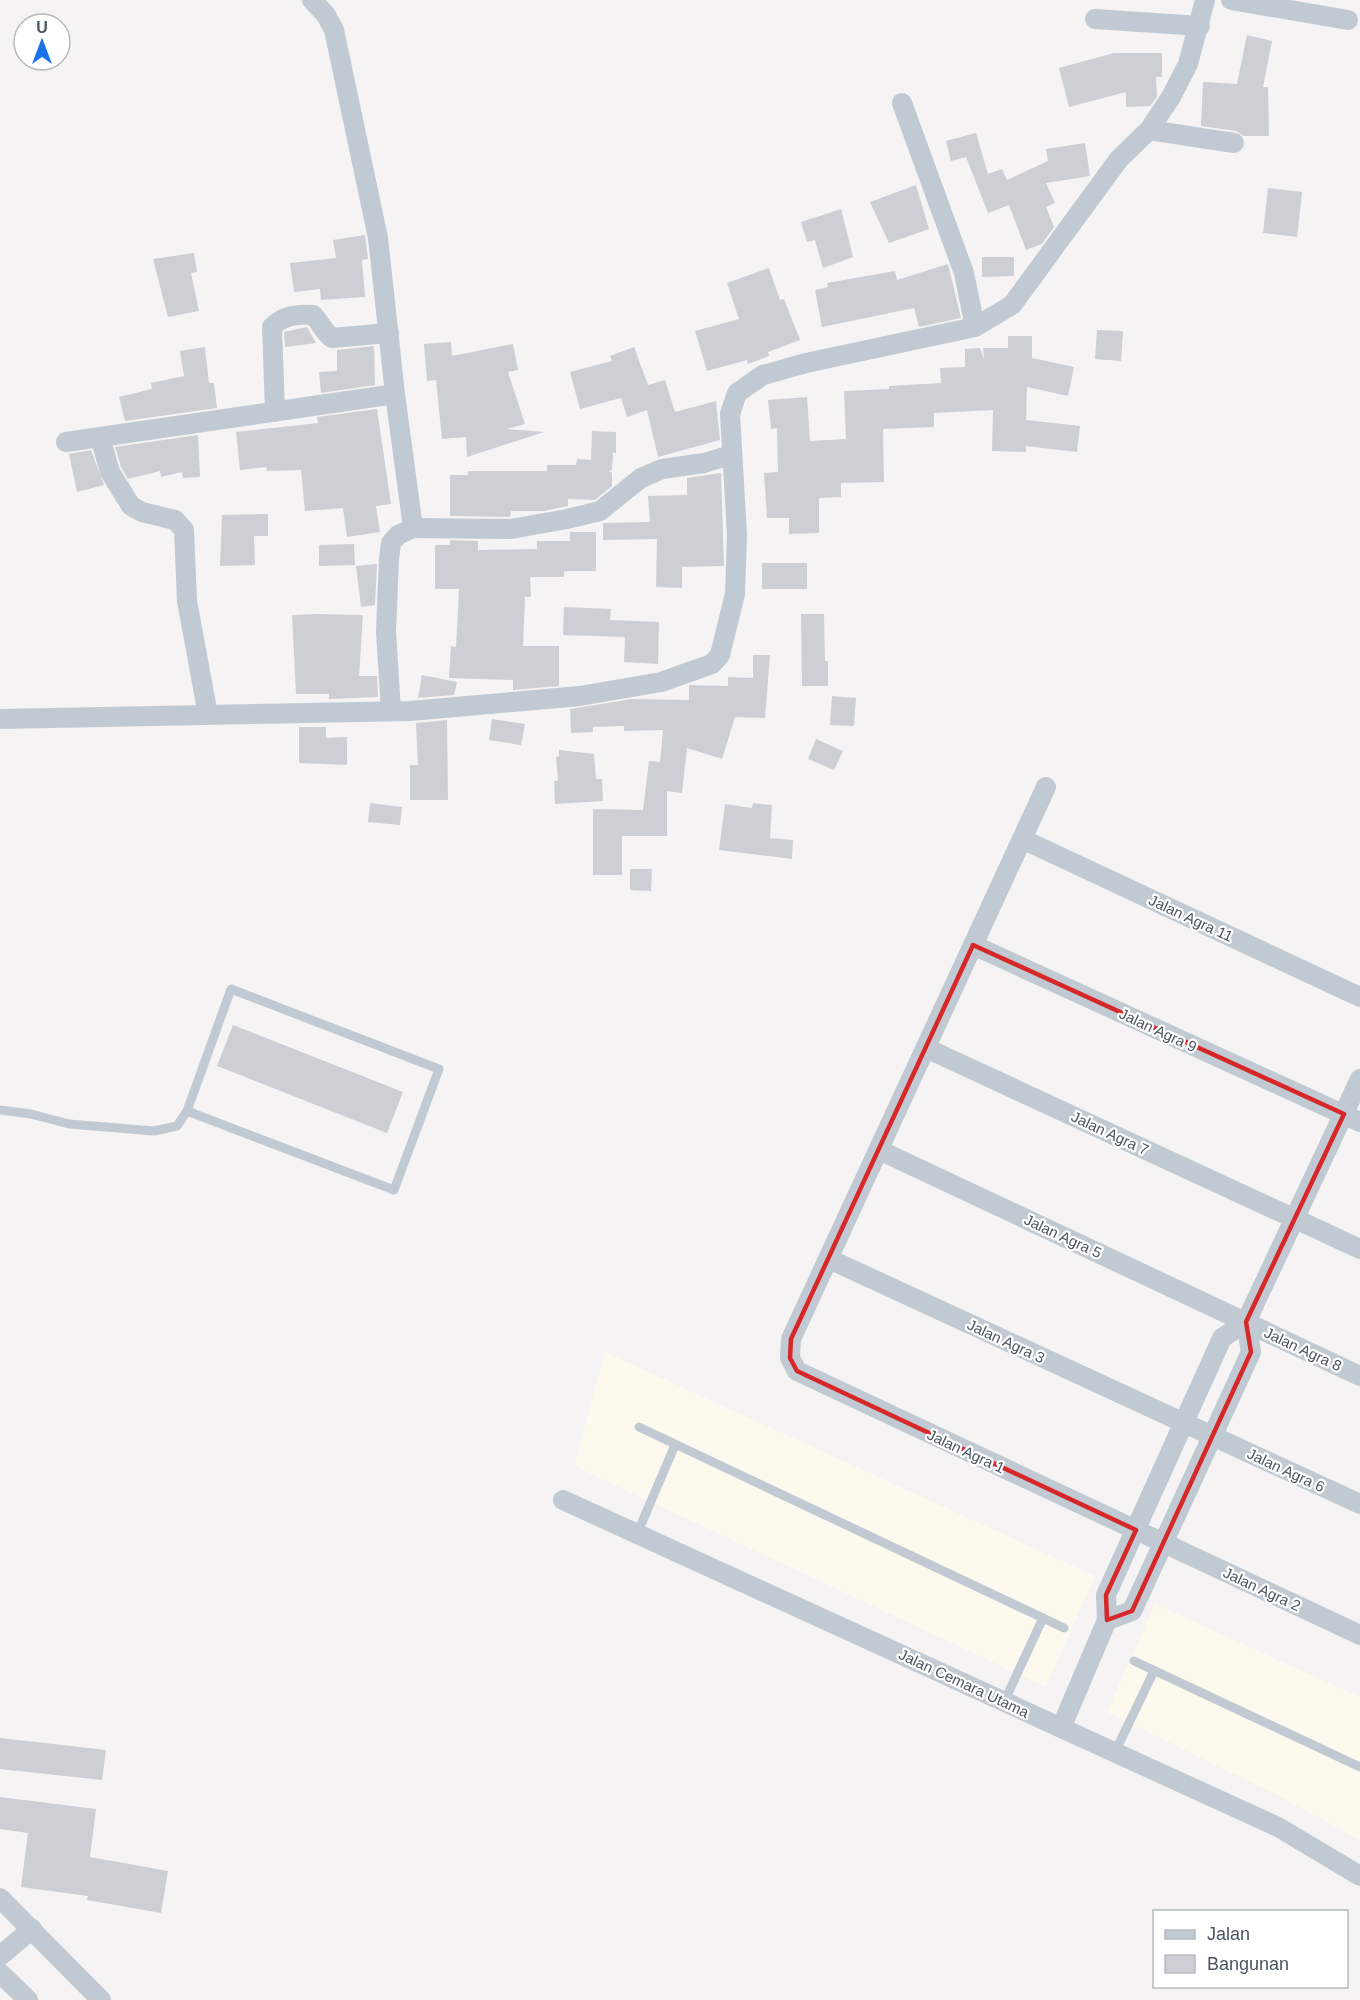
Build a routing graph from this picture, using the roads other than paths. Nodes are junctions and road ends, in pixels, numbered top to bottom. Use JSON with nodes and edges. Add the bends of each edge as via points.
{"nodes":[{"id":1,"x":312,"y":0,"type":"edge"},
{"id":2,"x":1205,"y":0,"type":"edge"},
{"id":3,"x":1231,"y":0,"type":"edge"},
{"id":4,"x":1095,"y":19,"type":"dead end"},
{"id":5,"x":1348,"y":20,"type":"dead end"},
{"id":6,"x":1200,"y":26,"type":"junction"},
{"id":7,"x":902,"y":103,"type":"dead end"},
{"id":8,"x":1149,"y":130,"type":"junction"},
{"id":9,"x":1234,"y":143,"type":"dead end"},
{"id":10,"x":975,"y":327,"type":"junction"},
{"id":11,"x":389,"y":333,"type":"junction"},
{"id":12,"x":395,"y":394,"type":"junction"},
{"id":13,"x":275,"y":412,"type":"junction"},
{"id":14,"x":100,"y":437,"type":"junction"},
{"id":15,"x":66,"y":442,"type":"dead end"},
{"id":16,"x":730,"y":455,"type":"junction"},
{"id":17,"x":413,"y":528,"type":"junction"},
{"id":18,"x":391,"y":711,"type":"junction"},
{"id":19,"x":208,"y":715,"type":"junction"},
{"id":20,"x":0,"y":719,"type":"edge"},
{"id":21,"x":1046,"y":787,"type":"dead end"},
{"id":22,"x":1022,"y":839,"type":"junction"},
{"id":23,"x":973,"y":945,"type":"junction"},
{"id":24,"x":1360,"y":997,"type":"edge"},
{"id":25,"x":926,"y":1048,"type":"junction"},
{"id":26,"x":1360,"y":1079,"type":"edge"},
{"id":27,"x":0,"y":1110,"type":"edge"},
{"id":28,"x":187,"y":1111,"type":"junction"},
{"id":29,"x":1352,"y":1118,"type":"edge"},
{"id":30,"x":879,"y":1150,"type":"junction"},
{"id":31,"x":1295,"y":1219,"type":"junction"},
{"id":32,"x":1360,"y":1249,"type":"edge"},
{"id":33,"x":829,"y":1259,"type":"junction"},
{"id":34,"x":1246,"y":1322,"type":"junction"},
{"id":35,"x":1360,"y":1376,"type":"edge"},
{"id":36,"x":1184,"y":1423,"type":"junction"},
{"id":37,"x":639,"y":1427,"type":"dead end"},
{"id":38,"x":1212,"y":1436,"type":"junction"},
{"id":39,"x":675,"y":1445,"type":"junction"},
{"id":40,"x":562,"y":1500,"type":"dead end"},
{"id":41,"x":1360,"y":1504,"type":"edge"},
{"id":42,"x":1136,"y":1530,"type":"junction"},
{"id":43,"x":637,"y":1534,"type":"junction"},
{"id":44,"x":1163,"y":1543,"type":"junction"},
{"id":45,"x":1043,"y":1618,"type":"junction"},
{"id":46,"x":1107,"y":1620,"type":"junction"},
{"id":47,"x":1064,"y":1628,"type":"dead end"},
{"id":48,"x":1360,"y":1635,"type":"edge"},
{"id":49,"x":1134,"y":1661,"type":"dead end"},
{"id":50,"x":1154,"y":1671,"type":"junction"},
{"id":51,"x":1004,"y":1702,"type":"junction"},
{"id":52,"x":1061,"y":1728,"type":"junction"},
{"id":53,"x":1115,"y":1752,"type":"junction"},
{"id":54,"x":1360,"y":1767,"type":"edge"},
{"id":55,"x":1360,"y":1876,"type":"edge"},
{"id":56,"x":0,"y":1898,"type":"edge"},
{"id":57,"x":26,"y":1935,"type":"junction"},
{"id":58,"x":0,"y":1956,"type":"edge"},
{"id":59,"x":0,"y":1973,"type":"edge"},
{"id":60,"x":28,"y":2000,"type":"edge"},
{"id":61,"x":101,"y":2000,"type":"edge"}],
"edges":[{"from":1,"to":11,"type":"street","via":[[334,30],[378,238]]},
{"from":2,"to":6,"type":"street"},
{"from":3,"to":5,"type":"street"},
{"from":4,"to":6,"type":"street"},
{"from":6,"to":8,"type":"street","via":[[1188,64]]},
{"from":7,"to":10,"type":"street","via":[[964,273]]},
{"from":8,"to":9,"type":"street"},
{"from":8,"to":10,"type":"street","via":[[1119,159],[1016,300]]},
{"from":10,"to":16,"type":"street","via":[[763,375],[737,393],[730,414]]},
{"from":11,"to":12,"type":"street"},
{"from":11,"to":13,"type":"street","via":[[332,338],[323,332],[313,315],[280,318],[272,327]]},
{"from":12,"to":13,"type":"street"},
{"from":12,"to":17,"type":"street"},
{"from":13,"to":14,"type":"street"},
{"from":14,"to":15,"type":"street"},
{"from":14,"to":19,"type":"street","via":[[113,479],[131,506],[142,513],[175,520],[184,530],[187,601]]},
{"from":16,"to":17,"type":"street","via":[[662,469],[641,478],[600,511],[567,519],[511,528]]},
{"from":16,"to":18,"type":"street","via":[[736,503],[735,594],[720,655],[712,664],[661,682],[580,696]]},
{"from":17,"to":18,"type":"street","via":[[391,543],[389,559]]},
{"from":18,"to":19,"type":"street"},
{"from":19,"to":20,"type":"street"},
{"from":21,"to":22,"type":"street"},
{"from":22,"to":23,"type":"street"},
{"from":22,"to":24,"type":"street","name":"Jalan Agra 11"},
{"from":23,"to":25,"type":"street"},
{"from":23,"to":29,"type":"street","name":"Jalan Agra 9"},
{"from":25,"to":30,"type":"street"},
{"from":25,"to":31,"type":"street","name":"Jalan Agra 7"},
{"from":26,"to":29,"type":"street"},
{"from":27,"to":28,"type":"lane","via":[[69,1124],[154,1131],[177,1126]]},
{"from":28,"to":28,"type":"lane","via":[[394,1190],[439,1069],[231,988]]},
{"from":29,"to":31,"type":"street"},
{"from":30,"to":33,"type":"street"},
{"from":30,"to":34,"type":"street","name":"Jalan Agra 5"},
{"from":31,"to":32,"type":"street","name":"Jalan Agra 7"},
{"from":31,"to":34,"type":"street"},
{"from":33,"to":36,"type":"street","name":"Jalan Agra 3"},
{"from":33,"to":42,"type":"street","name":"Jalan Agra 1","via":[[791,1339],[790,1358],[797,1371]]},
{"from":34,"to":35,"type":"street","name":"Jalan Agra 8"},
{"from":34,"to":36,"type":"street","via":[[1222,1338]]},
{"from":34,"to":38,"type":"street","via":[[1251,1353]]},
{"from":36,"to":38,"type":"street","name":"Jalan Agra 3"},
{"from":36,"to":42,"type":"street"},
{"from":37,"to":39,"type":"lane"},
{"from":38,"to":41,"type":"street","name":"Jalan Agra 6"},
{"from":38,"to":44,"type":"street"},
{"from":39,"to":43,"type":"lane"},
{"from":39,"to":45,"type":"lane"},
{"from":40,"to":43,"type":"street","name":"Jalan Cemara Utama"},
{"from":42,"to":44,"type":"street","name":"Jalan Agra 1"},
{"from":42,"to":46,"type":"street","via":[[1106,1595]]},
{"from":43,"to":51,"type":"street","name":"Jalan Cemara Utama"},
{"from":44,"to":46,"type":"street","via":[[1132,1611]]},
{"from":44,"to":48,"type":"street","name":"Jalan Agra 2"},
{"from":45,"to":47,"type":"lane"},
{"from":45,"to":51,"type":"lane"},
{"from":46,"to":52,"type":"street"},
{"from":49,"to":50,"type":"lane"},
{"from":50,"to":53,"type":"lane"},
{"from":50,"to":54,"type":"lane"},
{"from":51,"to":52,"type":"street","name":"Jalan Cemara Utama"},
{"from":52,"to":53,"type":"street","name":"Jalan Cemara Utama"},
{"from":53,"to":55,"type":"street","name":"Jalan Cemara Utama","via":[[1278,1827]]},
{"from":56,"to":57,"type":"street"},
{"from":57,"to":58,"type":"street"},
{"from":57,"to":61,"type":"street"},
{"from":59,"to":60,"type":"street"}]}
